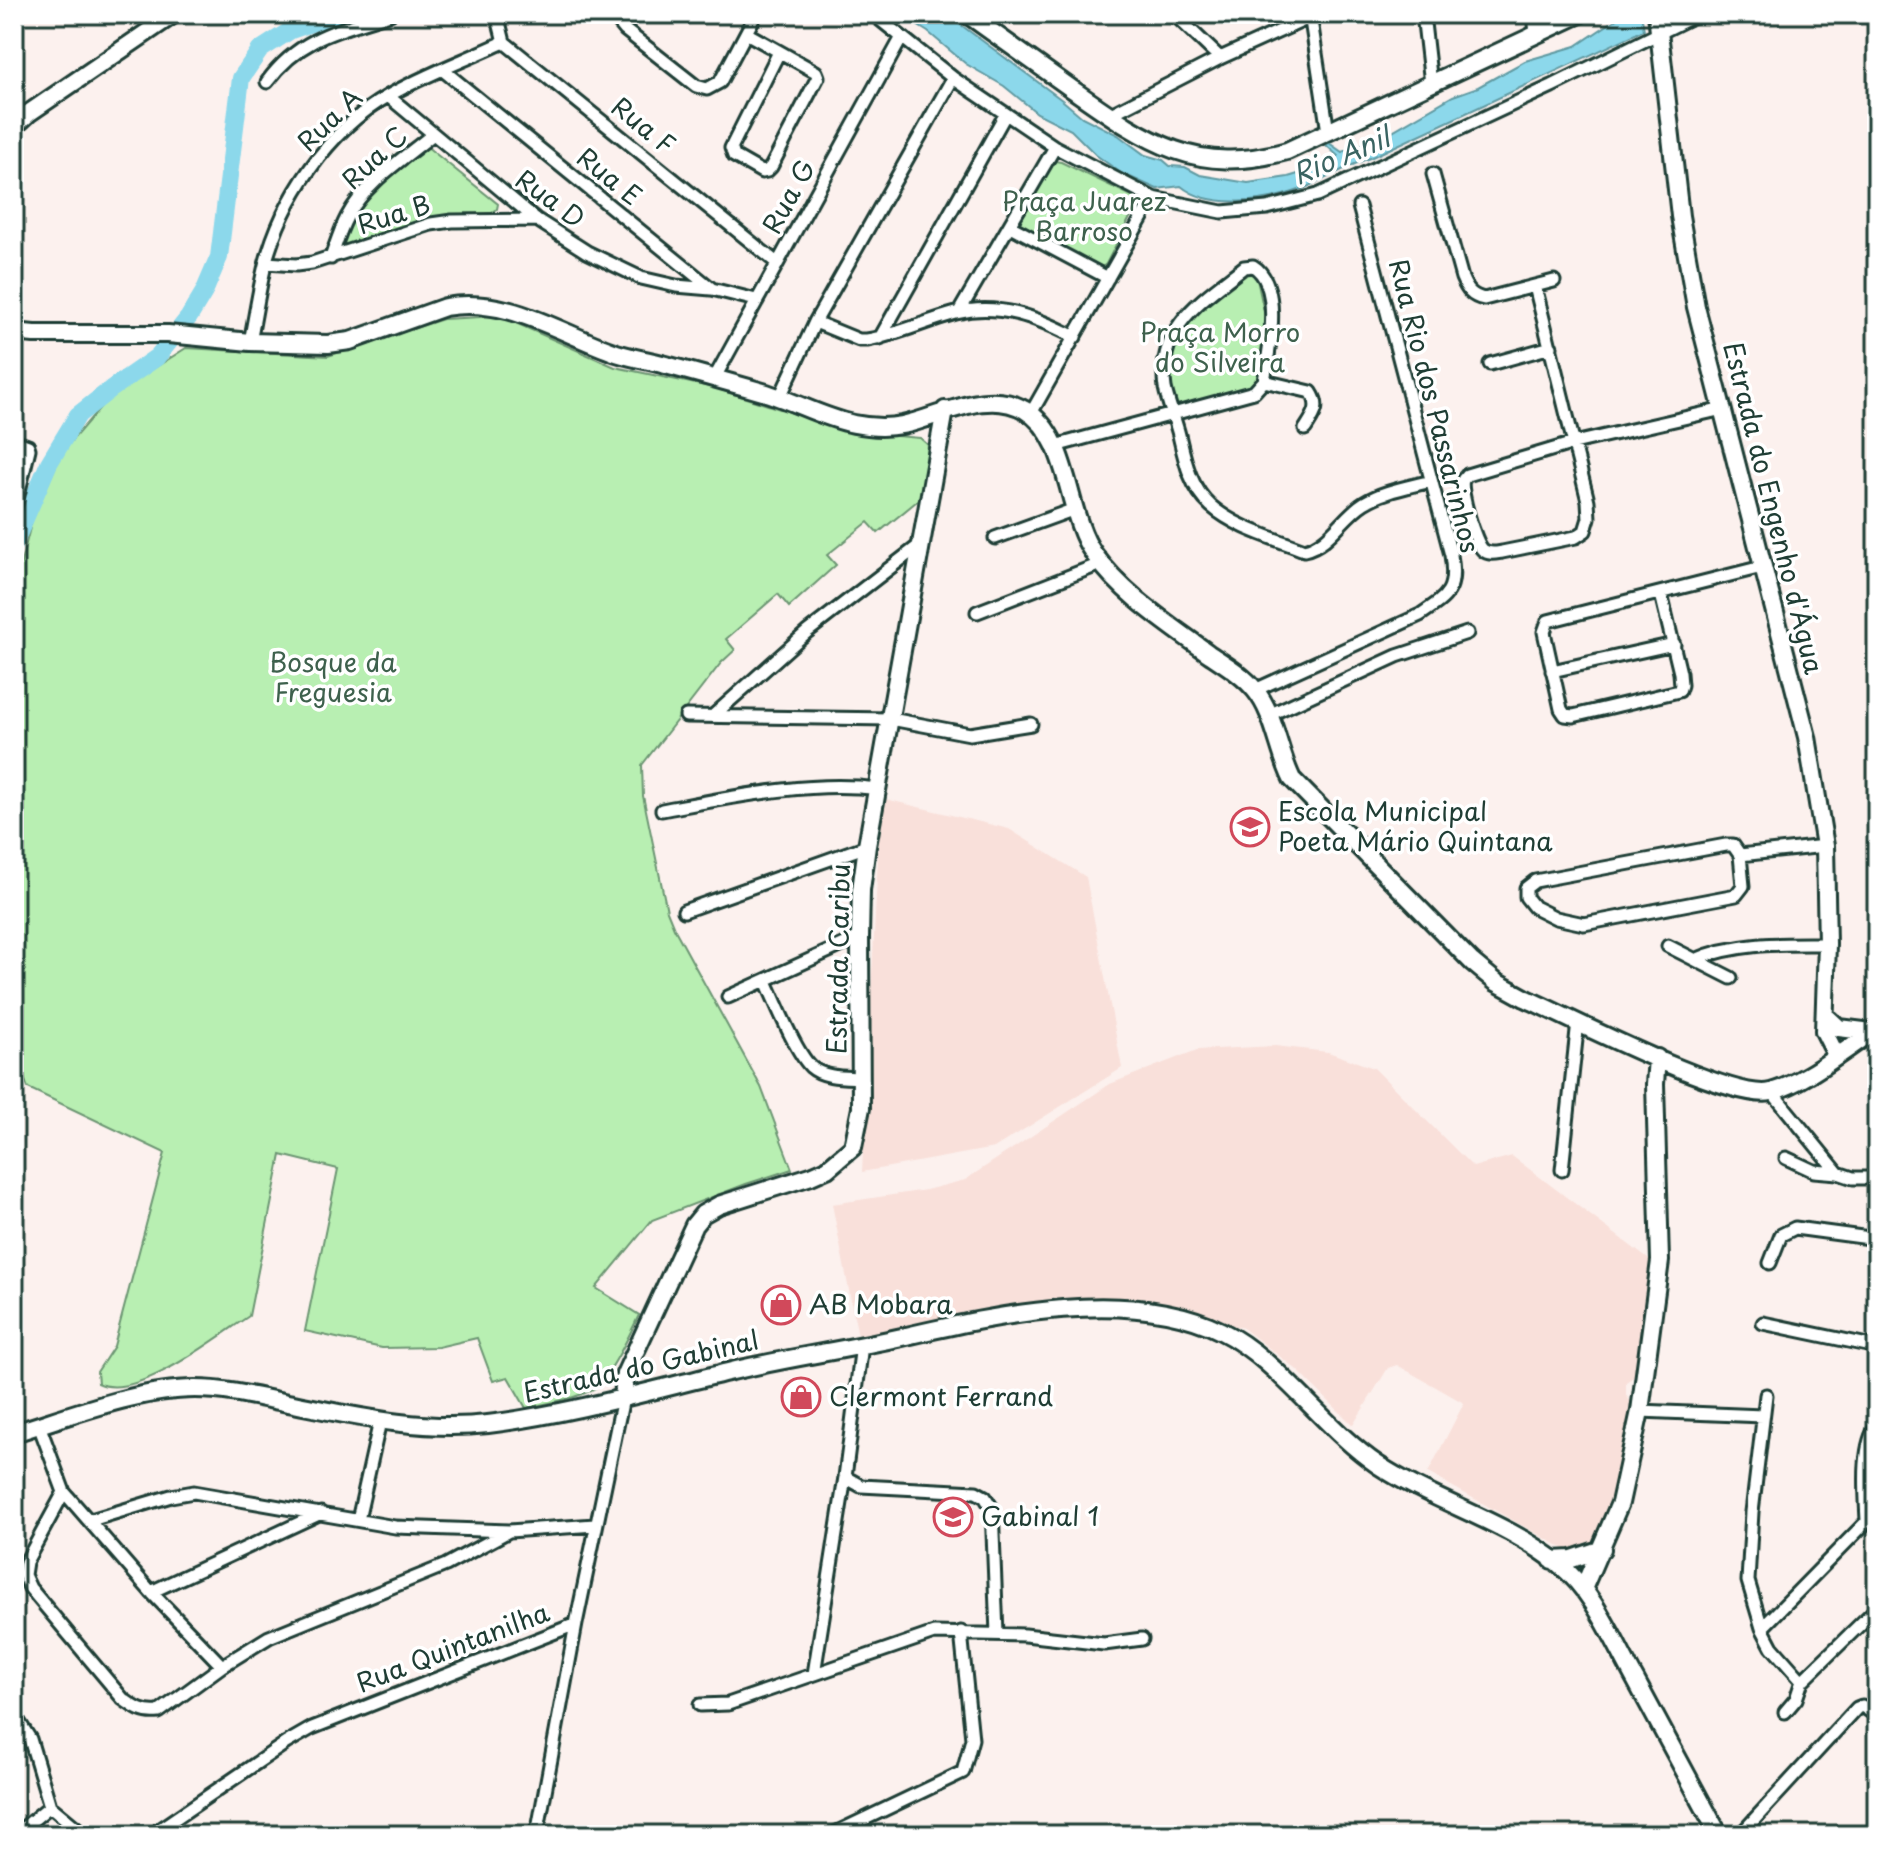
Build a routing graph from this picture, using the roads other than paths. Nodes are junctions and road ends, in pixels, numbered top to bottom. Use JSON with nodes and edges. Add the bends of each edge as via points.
{"nodes":[{"id":1,"x":174,"y":14,"type":"edge"},
{"id":2,"x":390,"y":14,"type":"edge"},
{"id":3,"x":497,"y":14,"type":"edge"},
{"id":4,"x":612,"y":14,"type":"edge"},
{"id":5,"x":756,"y":14,"type":"edge"},
{"id":6,"x":873,"y":14,"type":"edge"},
{"id":7,"x":967,"y":14,"type":"edge"},
{"id":8,"x":1174,"y":14,"type":"edge"},
{"id":9,"x":1423,"y":14,"type":"edge"},
{"id":10,"x":1534,"y":14,"type":"edge"},
{"id":11,"x":1580,"y":14,"type":"edge"},
{"id":12,"x":1698,"y":14,"type":"edge"},
{"id":13,"x":1311,"y":16,"type":"edge"},
{"id":14,"x":1658,"y":24,"type":"edge"},
{"id":15,"x":746,"y":33,"type":"junction"},
{"id":16,"x":1536,"y":34,"type":"junction"},
{"id":17,"x":902,"y":37,"type":"junction"},
{"id":18,"x":504,"y":42,"type":"junction"},
{"id":19,"x":779,"y":52,"type":"junction"},
{"id":20,"x":1220,"y":58,"type":"junction"},
{"id":21,"x":444,"y":71,"type":"junction"},
{"id":22,"x":953,"y":78,"type":"junction"},
{"id":23,"x":267,"y":82,"type":"dead end"},
{"id":24,"x":1431,"y":84,"type":"junction"},
{"id":25,"x":388,"y":96,"type":"junction"},
{"id":26,"x":1005,"y":115,"type":"junction"},
{"id":27,"x":1109,"y":115,"type":"junction"},
{"id":28,"x":22,"y":116,"type":"edge"},
{"id":29,"x":14,"y":127,"type":"edge"},
{"id":30,"x":1328,"y":132,"type":"junction"},
{"id":31,"x":432,"y":135,"type":"junction"},
{"id":32,"x":1055,"y":147,"type":"junction"},
{"id":33,"x":1433,"y":174,"type":"dead end"},
{"id":34,"x":1153,"y":198,"type":"junction"},
{"id":35,"x":1359,"y":206,"type":"dead end"},
{"id":36,"x":537,"y":220,"type":"junction"},
{"id":37,"x":1010,"y":226,"type":"junction"},
{"id":38,"x":331,"y":258,"type":"junction"},
{"id":39,"x":266,"y":263,"type":"junction"},
{"id":40,"x":777,"y":263,"type":"junction"},
{"id":41,"x":1108,"y":278,"type":"junction"},
{"id":42,"x":1554,"y":281,"type":"dead end"},
{"id":43,"x":1535,"y":286,"type":"junction"},
{"id":44,"x":712,"y":289,"type":"junction"},
{"id":45,"x":756,"y":300,"type":"junction"},
{"id":46,"x":959,"y":312,"type":"junction"},
{"id":47,"x":815,"y":322,"type":"junction"},
{"id":48,"x":14,"y":332,"type":"edge"},
{"id":49,"x":1075,"y":337,"type":"junction"},
{"id":50,"x":880,"y":338,"type":"junction"},
{"id":51,"x":250,"y":342,"type":"junction"},
{"id":52,"x":1551,"y":347,"type":"junction"},
{"id":53,"x":1490,"y":364,"type":"dead end"},
{"id":54,"x":714,"y":379,"type":"junction"},
{"id":55,"x":1264,"y":381,"type":"junction"},
{"id":56,"x":780,"y":397,"type":"junction"},
{"id":57,"x":1723,"y":409,"type":"junction"},
{"id":58,"x":945,"y":410,"type":"junction"},
{"id":59,"x":1173,"y":413,"type":"junction"},
{"id":60,"x":1030,"y":415,"type":"junction"},
{"id":61,"x":1305,"y":429,"type":"dead end"},
{"id":62,"x":14,"y":441,"type":"edge"},
{"id":63,"x":1574,"y":443,"type":"junction"},
{"id":64,"x":1055,"y":446,"type":"junction"},
{"id":65,"x":1431,"y":481,"type":"junction"},
{"id":66,"x":1075,"y":509,"type":"junction"},
{"id":67,"x":14,"y":512,"type":"edge"},
{"id":68,"x":995,"y":538,"type":"dead end"},
{"id":69,"x":922,"y":543,"type":"junction"},
{"id":70,"x":1103,"y":563,"type":"junction"},
{"id":71,"x":1762,"y":567,"type":"junction"},
{"id":72,"x":1661,"y":594,"type":"junction"},
{"id":73,"x":977,"y":612,"type":"dead end"},
{"id":74,"x":1467,"y":633,"type":"dead end"},
{"id":75,"x":1674,"y":644,"type":"junction"},
{"id":76,"x":1552,"y":671,"type":"junction"},
{"id":77,"x":1255,"y":690,"type":"junction"},
{"id":78,"x":715,"y":714,"type":"junction"},
{"id":79,"x":1269,"y":715,"type":"junction"},
{"id":80,"x":686,"y":716,"type":"dead end"},
{"id":81,"x":891,"y":719,"type":"junction"},
{"id":82,"x":1031,"y":724,"type":"dead end"},
{"id":83,"x":877,"y":789,"type":"junction"},
{"id":84,"x":662,"y":810,"type":"dead end"},
{"id":85,"x":867,"y":846,"type":"junction"},
{"id":86,"x":1825,"y":846,"type":"junction"},
{"id":87,"x":1740,"y":855,"type":"junction"},
{"id":88,"x":684,"y":911,"type":"dead end"},
{"id":89,"x":860,"y":937,"type":"junction"},
{"id":90,"x":1827,"y":944,"type":"junction"},
{"id":91,"x":1668,"y":946,"type":"dead end"},
{"id":92,"x":1695,"y":960,"type":"junction"},
{"id":93,"x":1731,"y":978,"type":"dead end"},
{"id":94,"x":766,"y":981,"type":"junction"},
{"id":95,"x":728,"y":997,"type":"dead end"},
{"id":96,"x":1578,"y":1021,"type":"junction"},
{"id":97,"x":1825,"y":1023,"type":"junction"},
{"id":98,"x":1874,"y":1031,"type":"edge"},
{"id":99,"x":1836,"y":1055,"type":"junction"},
{"id":100,"x":1657,"y":1058,"type":"junction"},
{"id":101,"x":1810,"y":1072,"type":"junction"},
{"id":102,"x":861,"y":1078,"type":"junction"},
{"id":103,"x":1772,"y":1092,"type":"junction"},
{"id":104,"x":1786,"y":1158,"type":"dead end"},
{"id":105,"x":1562,"y":1170,"type":"dead end"},
{"id":106,"x":1838,"y":1173,"type":"junction"},
{"id":107,"x":1877,"y":1178,"type":"edge"},
{"id":108,"x":1877,"y":1239,"type":"edge"},
{"id":109,"x":1770,"y":1263,"type":"dead end"},
{"id":110,"x":1763,"y":1323,"type":"dead end"},
{"id":111,"x":862,"y":1345,"type":"junction"},
{"id":112,"x":1877,"y":1347,"type":"edge"},
{"id":113,"x":1766,"y":1395,"type":"dead end"},
{"id":114,"x":623,"y":1398,"type":"junction"},
{"id":115,"x":1640,"y":1411,"type":"junction"},
{"id":116,"x":1763,"y":1416,"type":"junction"},
{"id":117,"x":380,"y":1421,"type":"junction"},
{"id":118,"x":39,"y":1425,"type":"junction"},
{"id":119,"x":1877,"y":1426,"type":"edge"},
{"id":120,"x":14,"y":1433,"type":"edge"},
{"id":121,"x":845,"y":1477,"type":"junction"},
{"id":122,"x":861,"y":1486,"type":"junction"},
{"id":123,"x":64,"y":1492,"type":"junction"},
{"id":124,"x":841,"y":1498,"type":"junction"},
{"id":125,"x":1877,"y":1511,"type":"edge"},
{"id":126,"x":322,"y":1513,"type":"junction"},
{"id":127,"x":91,"y":1520,"type":"junction"},
{"id":128,"x":358,"y":1520,"type":"junction"},
{"id":129,"x":1867,"y":1521,"type":"junction"},
{"id":130,"x":595,"y":1525,"type":"junction"},
{"id":131,"x":509,"y":1531,"type":"junction"},
{"id":132,"x":1602,"y":1549,"type":"junction"},
{"id":133,"x":1552,"y":1560,"type":"junction"},
{"id":134,"x":1583,"y":1589,"type":"junction"},
{"id":135,"x":151,"y":1592,"type":"junction"},
{"id":136,"x":1877,"y":1608,"type":"edge"},
{"id":137,"x":576,"y":1624,"type":"junction"},
{"id":138,"x":1762,"y":1628,"type":"junction"},
{"id":139,"x":961,"y":1632,"type":"junction"},
{"id":140,"x":997,"y":1634,"type":"junction"},
{"id":141,"x":1142,"y":1639,"type":"dead end"},
{"id":142,"x":222,"y":1666,"type":"junction"},
{"id":143,"x":814,"y":1674,"type":"junction"},
{"id":144,"x":1802,"y":1681,"type":"junction"},
{"id":145,"x":700,"y":1705,"type":"dead end"},
{"id":146,"x":1785,"y":1712,"type":"dead end"},
{"id":147,"x":14,"y":1714,"type":"edge"},
{"id":148,"x":1877,"y":1716,"type":"edge"},
{"id":149,"x":50,"y":1806,"type":"junction"},
{"id":150,"x":15,"y":1835,"type":"edge"},
{"id":151,"x":85,"y":1835,"type":"edge"},
{"id":152,"x":151,"y":1835,"type":"edge"},
{"id":153,"x":534,"y":1835,"type":"edge"},
{"id":154,"x":831,"y":1835,"type":"edge"},
{"id":155,"x":1719,"y":1835,"type":"edge"},
{"id":156,"x":1740,"y":1835,"type":"edge"}],
"edges":[{"from":1,"to":28,"type":"main road"},
{"from":2,"to":23,"type":"street","via":[[305,45],[291,53]]},
{"from":3,"to":18,"type":"street"},
{"from":4,"to":15,"type":"street","via":[[696,86],[707,89],[720,82]]},
{"from":5,"to":15,"type":"street"},
{"from":6,"to":17,"type":"street"},
{"from":7,"to":27,"type":"main road"},
{"from":8,"to":20,"type":"street"},
{"from":9,"to":24,"type":"street"},
{"from":10,"to":16,"type":"street"},
{"from":11,"to":16,"type":"main road"},
{"from":12,"to":14,"type":"street"},
{"from":13,"to":20,"type":"street"},
{"from":13,"to":30,"type":"street"},
{"from":14,"to":34,"type":"street","via":[[1318,195],[1222,212]]},
{"from":14,"to":57,"type":"main road","name":"Estrada do Engenho d'Água","via":[[1683,232]]},
{"from":15,"to":19,"type":"street"},
{"from":16,"to":24,"type":"main road"},
{"from":17,"to":22,"type":"street"},
{"from":17,"to":40,"type":"street","name":"Rua G"},
{"from":18,"to":21,"type":"street","name":"Rua A"},
{"from":18,"to":40,"type":"street","name":"Rua F"},
{"from":19,"to":19,"type":"street","via":[[731,148],[734,156],[762,172],[771,167],[818,77]]},
{"from":20,"to":27,"type":"street"},
{"from":21,"to":25,"type":"street","name":"Rua A"},
{"from":21,"to":44,"type":"street","name":"Rua E"},
{"from":22,"to":26,"type":"street"},
{"from":22,"to":47,"type":"street"},
{"from":24,"to":30,"type":"main road"},
{"from":25,"to":31,"type":"street","name":"Rua D"},
{"from":25,"to":39,"type":"street","name":"Rua A","via":[[361,114],[318,158],[279,226]]},
{"from":26,"to":32,"type":"street"},
{"from":26,"to":50,"type":"street"},
{"from":27,"to":30,"type":"main road","via":[[1166,148],[1219,159],[1264,157]]},
{"from":28,"to":29,"type":"main road"},
{"from":31,"to":36,"type":"street","name":"Rua D"},
{"from":31,"to":38,"type":"street","name":"Rua C","via":[[360,197]]},
{"from":32,"to":34,"type":"street"},
{"from":32,"to":37,"type":"street"},
{"from":33,"to":43,"type":"street","via":[[1467,290],[1484,299]]},
{"from":34,"to":41,"type":"street"},
{"from":35,"to":65,"type":"street","name":"Rua Rio dos Passarinhos"},
{"from":36,"to":38,"type":"street","name":"Rua B","via":[[431,224]]},
{"from":36,"to":44,"type":"street","name":"Rua D","via":[[633,275]]},
{"from":37,"to":41,"type":"street"},
{"from":37,"to":46,"type":"street"},
{"from":38,"to":39,"type":"street","name":"Rua B","via":[[296,265]]},
{"from":39,"to":51,"type":"street","name":"Rua A"},
{"from":40,"to":45,"type":"street","name":"Rua G"},
{"from":41,"to":49,"type":"street"},
{"from":42,"to":43,"type":"street"},
{"from":43,"to":52,"type":"street"},
{"from":44,"to":45,"type":"street","name":"Rua E"},
{"from":45,"to":54,"type":"street","name":"Rua G"},
{"from":46,"to":49,"type":"street","via":[[1017,313]]},
{"from":46,"to":50,"type":"street"},
{"from":47,"to":50,"type":"street","via":[[859,340]]},
{"from":47,"to":56,"type":"street"},
{"from":48,"to":51,"type":"main road","via":[[168,334]]},
{"from":49,"to":60,"type":"street"},
{"from":51,"to":54,"type":"main road","via":[[339,343],[445,307],[496,306],[622,355]]},
{"from":52,"to":53,"type":"street"},
{"from":52,"to":63,"type":"street"},
{"from":54,"to":56,"type":"main road"},
{"from":55,"to":59,"type":"street","via":[[1254,392]]},
{"from":55,"to":59,"type":"street","via":[[1273,330],[1265,277],[1253,266],[1244,267],[1177,327],[1164,367]]},
{"from":55,"to":61,"type":"street","via":[[1311,392],[1317,410]]},
{"from":56,"to":58,"type":"main road","via":[[872,427],[904,425]]},
{"from":57,"to":63,"type":"street"},
{"from":57,"to":71,"type":"main road","name":"Estrada do Engenho d'Água"},
{"from":58,"to":60,"type":"main road","via":[[1007,404]]},
{"from":58,"to":69,"type":"main road","name":"Estrada Caribu"},
{"from":59,"to":64,"type":"street"},
{"from":59,"to":65,"type":"street","via":[[1190,477],[1209,505],[1227,518],[1304,550],[1321,542],[1369,500]]},
{"from":60,"to":64,"type":"main road"},
{"from":62,"to":67,"type":"street","via":[[29,449]]},
{"from":63,"to":63,"type":"street","via":[[1475,471],[1462,481],[1482,550],[1502,552],[1585,531],[1589,518]]},
{"from":64,"to":66,"type":"main road"},
{"from":65,"to":77,"type":"street","name":"Rua Rio dos Passarinhos","via":[[1454,576],[1443,599],[1420,615]]},
{"from":66,"to":68,"type":"street"},
{"from":66,"to":70,"type":"main road"},
{"from":69,"to":78,"type":"street","via":[[807,632]]},
{"from":69,"to":81,"type":"main road","name":"Estrada Caribu"},
{"from":70,"to":73,"type":"street"},
{"from":70,"to":77,"type":"main road","via":[[1156,615]]},
{"from":71,"to":72,"type":"street"},
{"from":71,"to":86,"type":"main road","name":"Estrada do Engenho d'Água","via":[[1807,737]]},
{"from":72,"to":75,"type":"street"},
{"from":72,"to":76,"type":"street","via":[[1548,621],[1544,632]]},
{"from":74,"to":79,"type":"street","via":[[1412,649]]},
{"from":75,"to":76,"type":"street"},
{"from":75,"to":76,"type":"street","via":[[1681,685],[1672,695],[1565,715]]},
{"from":77,"to":79,"type":"main road"},
{"from":78,"to":80,"type":"street"},
{"from":78,"to":81,"type":"street"},
{"from":79,"to":96,"type":"main road","via":[[1292,779],[1472,962],[1496,982]]},
{"from":81,"to":82,"type":"street","via":[[970,734]]},
{"from":81,"to":83,"type":"main road","name":"Estrada Caribu"},
{"from":83,"to":84,"type":"street","via":[[847,785]]},
{"from":83,"to":85,"type":"main road","name":"Estrada Caribu"},
{"from":85,"to":88,"type":"street"},
{"from":85,"to":89,"type":"main road","name":"Estrada Caribu"},
{"from":86,"to":87,"type":"street"},
{"from":86,"to":90,"type":"main road","name":"Estrada do Engenho d'Água"},
{"from":87,"to":87,"type":"street","via":[[1733,845],[1726,845],[1561,875],[1528,885],[1526,897],[1556,918],[1584,924],[1690,904],[1741,892]]},
{"from":89,"to":94,"type":"street"},
{"from":89,"to":102,"type":"main road","name":"Estrada Caribu"},
{"from":90,"to":92,"type":"street","via":[[1764,945]]},
{"from":90,"to":97,"type":"main road","name":"Estrada do Engenho d'Água"},
{"from":91,"to":92,"type":"street"},
{"from":92,"to":93,"type":"street"},
{"from":94,"to":95,"type":"street"},
{"from":94,"to":102,"type":"street","via":[[812,1068]]},
{"from":96,"to":100,"type":"main road"},
{"from":96,"to":105,"type":"street"},
{"from":97,"to":98,"type":"main road"},
{"from":97,"to":99,"type":"main road","name":"Estrada do Engenho d'Água"},
{"from":97,"to":101,"type":"main road"},
{"from":98,"to":99,"type":"main road"},
{"from":99,"to":101,"type":"main road"},
{"from":100,"to":103,"type":"main road","via":[[1715,1083]]},
{"from":100,"to":115,"type":"main road","via":[[1660,1261]]},
{"from":101,"to":103,"type":"main road"},
{"from":102,"to":114,"type":"main road","name":"Estrada Caribu","via":[[858,1131],[843,1159],[811,1176],[719,1205],[694,1225],[625,1374]]},
{"from":103,"to":106,"type":"street"},
{"from":104,"to":106,"type":"street","via":[[1814,1171]]},
{"from":106,"to":107,"type":"street"},
{"from":108,"to":109,"type":"street","via":[[1795,1228],[1781,1235]]},
{"from":110,"to":112,"type":"street"},
{"from":111,"to":114,"type":"main road","name":"Estrada do Gabinal"},
{"from":111,"to":121,"type":"street"},
{"from":111,"to":133,"type":"main road","name":"Estrada do Gabinal","via":[[1010,1313],[1110,1309],[1189,1317],[1227,1334],[1255,1355],[1373,1462]]},
{"from":113,"to":116,"type":"street"},
{"from":114,"to":117,"type":"main road","name":"Estrada do Gabinal","via":[[483,1425]]},
{"from":114,"to":130,"type":"street","name":"Rua Quintanilha"},
{"from":115,"to":116,"type":"street"},
{"from":115,"to":132,"type":"main road","via":[[1620,1503]]},
{"from":116,"to":138,"type":"street","via":[[1748,1581]]},
{"from":117,"to":118,"type":"main road","name":"Estrada do Gabinal","via":[[199,1389],[165,1390]]},
{"from":117,"to":128,"type":"street"},
{"from":118,"to":120,"type":"main road","name":"Estrada do Gabinal"},
{"from":118,"to":123,"type":"street"},
{"from":119,"to":129,"type":"street","via":[[1871,1433],[1866,1477]]},
{"from":121,"to":122,"type":"street"},
{"from":121,"to":124,"type":"street"},
{"from":122,"to":124,"type":"street"},
{"from":122,"to":140,"type":"street","via":[[976,1492],[985,1497],[992,1508]]},
{"from":123,"to":127,"type":"street"},
{"from":123,"to":142,"type":"street","via":[[24,1575],[123,1699],[136,1709],[159,1712]]},
{"from":124,"to":143,"type":"street"},
{"from":125,"to":129,"type":"street"},
{"from":126,"to":127,"type":"street","via":[[194,1492]]},
{"from":126,"to":128,"type":"street"},
{"from":126,"to":135,"type":"street"},
{"from":127,"to":135,"type":"street"},
{"from":128,"to":131,"type":"street","via":[[395,1527]]},
{"from":129,"to":138,"type":"street"},
{"from":130,"to":131,"type":"street"},
{"from":130,"to":137,"type":"street","name":"Rua Quintanilha"},
{"from":131,"to":142,"type":"street","via":[[446,1565],[269,1637]]},
{"from":132,"to":133,"type":"main road"},
{"from":132,"to":134,"type":"main road"},
{"from":133,"to":134,"type":"main road","name":"Estrada do Gabinal"},
{"from":134,"to":155,"type":"main road","name":"Estrada do Gabinal"},
{"from":135,"to":142,"type":"street"},
{"from":136,"to":144,"type":"street"},
{"from":137,"to":152,"type":"street","name":"Rua Quintanilha","via":[[312,1728]]},
{"from":137,"to":153,"type":"street"},
{"from":138,"to":144,"type":"street"},
{"from":139,"to":140,"type":"street"},
{"from":139,"to":143,"type":"street","via":[[934,1633]]},
{"from":139,"to":154,"type":"street","via":[[972,1739],[963,1772]]},
{"from":140,"to":141,"type":"street","via":[[1104,1644]]},
{"from":143,"to":145,"type":"street","via":[[728,1704]]},
{"from":144,"to":146,"type":"street"},
{"from":147,"to":149,"type":"street","via":[[30,1739]]},
{"from":148,"to":156,"type":"street","via":[[1868,1707],[1857,1708]]},
{"from":149,"to":150,"type":"street"},
{"from":149,"to":151,"type":"street"}]}
